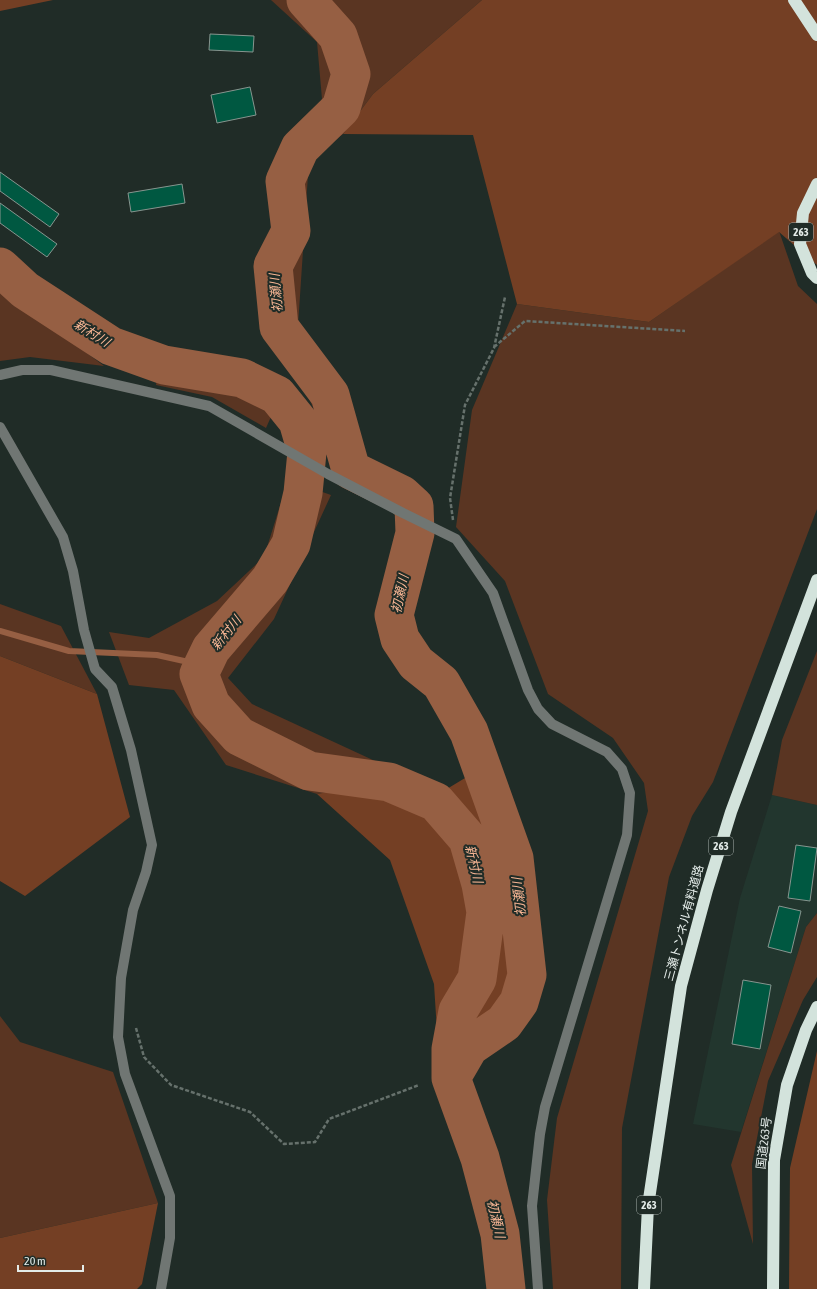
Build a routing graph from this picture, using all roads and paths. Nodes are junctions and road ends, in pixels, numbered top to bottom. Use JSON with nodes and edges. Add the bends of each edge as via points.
{"nodes":[{"id":1,"x":794,"y":0,"type":"edge"},
{"id":2,"x":817,"y":35,"type":"edge"},
{"id":3,"x":817,"y":184,"type":"edge"},
{"id":4,"x":817,"y":278,"type":"edge"},
{"id":5,"x":505,"y":296,"type":"dead end"},
{"id":6,"x":685,"y":331,"type":"dead end"},
{"id":7,"x":494,"y":348,"type":"junction"},
{"id":8,"x":0,"y":375,"type":"edge"},
{"id":9,"x":0,"y":426,"type":"edge"},
{"id":10,"x":456,"y":539,"type":"junction"},
{"id":11,"x":817,"y":580,"type":"edge"},
{"id":12,"x":817,"y":1007,"type":"edge"},
{"id":13,"x":134,"y":1021,"type":"dead end"},
{"id":14,"x":419,"y":1085,"type":"dead end"},
{"id":15,"x":161,"y":1289,"type":"edge"},
{"id":16,"x":538,"y":1289,"type":"edge"},
{"id":17,"x":644,"y":1289,"type":"edge"},
{"id":18,"x":773,"y":1289,"type":"edge"}],
"edges":[{"from":1,"to":2,"type":"highway"},
{"from":3,"to":4,"type":"highway","number":"263","via":[[803,213],[800,244],[812,273]]},
{"from":5,"to":7,"type":"path"},
{"from":6,"to":7,"type":"path","via":[[525,321]]},
{"from":7,"to":10,"type":"path","via":[[465,405],[450,498]]},
{"from":8,"to":10,"type":"street","via":[[22,370],[51,370],[209,406],[283,450],[403,514]]},
{"from":9,"to":15,"type":"street","via":[[63,537],[95,669],[112,687],[131,750],[152,845],[133,910],[121,978],[118,1037],[125,1074],[170,1196],[170,1238]]},
{"from":10,"to":16,"type":"street","via":[[493,593],[528,690],[538,710],[552,724],[607,752],[622,769],[630,794],[627,835],[548,1099],[540,1134],[532,1206]]},
{"from":11,"to":17,"type":"highway","name":"三瀬トンネル有料道路","number":"263","via":[[732,812],[707,890],[681,986],[648,1206]]},
{"from":12,"to":18,"type":"highway","name":"国道263号","via":[[787,1084],[774,1160]]},
{"from":13,"to":14,"type":"path","via":[[144,1057],[171,1085],[250,1112],[284,1144],[315,1142],[329,1119]]}]}
